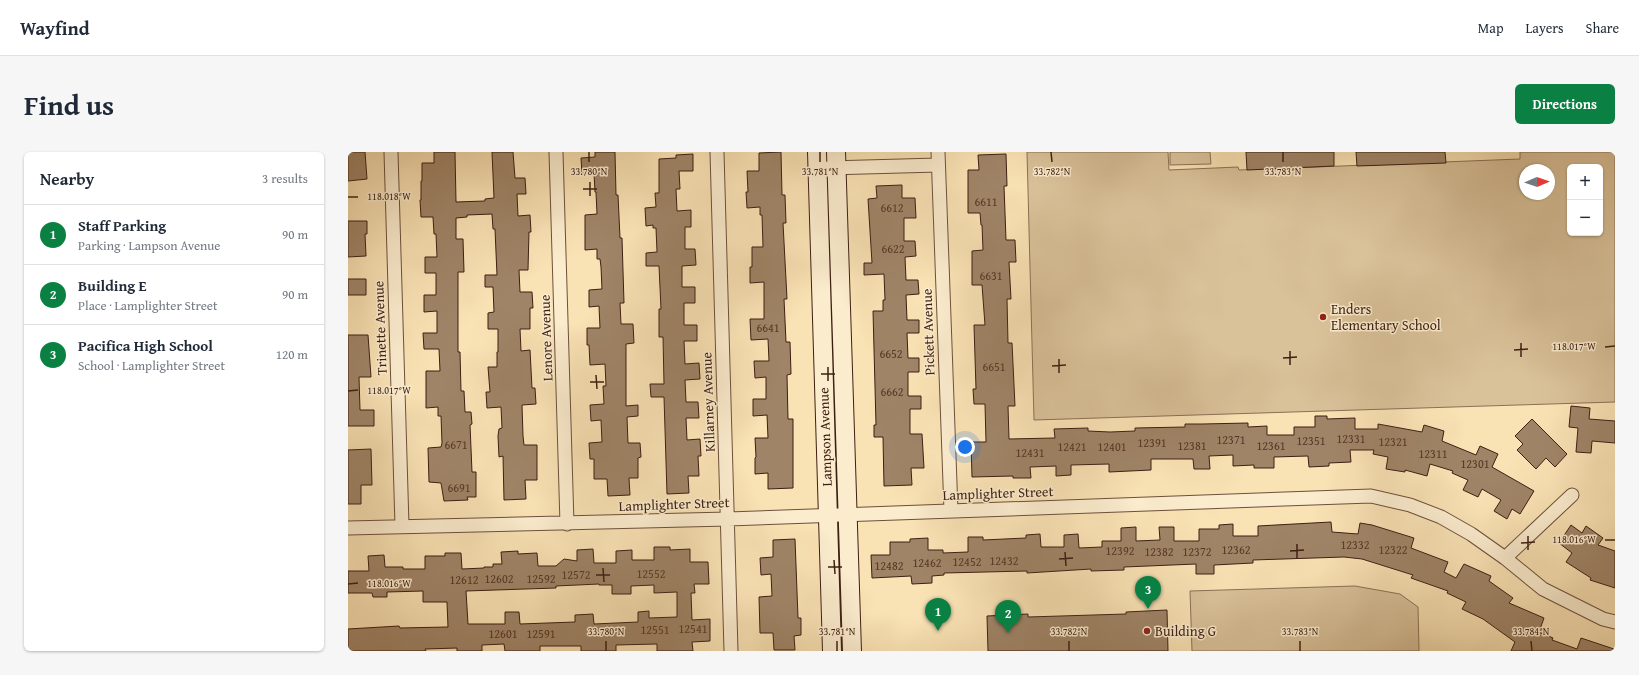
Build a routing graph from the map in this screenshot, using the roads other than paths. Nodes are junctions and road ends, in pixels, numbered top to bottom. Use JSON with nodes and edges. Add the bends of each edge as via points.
{"nodes":[{"id":1,"x":391,"y":152,"type":"edge"},
{"id":2,"x":556,"y":152,"type":"edge"},
{"id":3,"x":717,"y":152,"type":"edge"},
{"id":4,"x":938,"y":158,"type":"edge"},
{"id":5,"x":817,"y":160,"type":"edge"},
{"id":6,"x":837,"y":160,"type":"edge"},
{"id":7,"x":1572,"y":495,"type":"dead end"},
{"id":8,"x":951,"y":511,"type":"junction"},
{"id":9,"x":848,"y":514,"type":"junction"},
{"id":10,"x":828,"y":515,"type":"junction"},
{"id":11,"x":728,"y":519,"type":"junction"},
{"id":12,"x":567,"y":524,"type":"junction"},
{"id":13,"x":402,"y":526,"type":"junction"},
{"id":14,"x":348,"y":528,"type":"edge"},
{"id":15,"x":1505,"y":558,"type":"junction"},
{"id":16,"x":1615,"y":622,"type":"edge"},
{"id":17,"x":731,"y":651,"type":"edge"},
{"id":18,"x":832,"y":651,"type":"edge"},
{"id":19,"x":852,"y":651,"type":"edge"}],
"edges":[{"from":1,"to":13,"type":"street","name":"Trinette Avenue"},
{"from":2,"to":12,"type":"street","name":"Lenore Avenue"},
{"from":3,"to":11,"type":"street","name":"Killarney Avenue"},
{"from":4,"to":6,"type":"street"},
{"from":4,"to":8,"type":"street","name":"Pickett Avenue"},
{"from":5,"to":6,"type":"street"},
{"from":5,"to":10,"type":"main road","name":"Lampson Avenue"},
{"from":6,"to":9,"type":"main road","name":"Lampson Avenue"},
{"from":7,"to":15,"type":"street"},
{"from":8,"to":9,"type":"street","name":"Lamplighter Street"},
{"from":8,"to":15,"type":"street","name":"Lamplighter Street","via":[[1371,496],[1410,505],[1441,517]]},
{"from":9,"to":10,"type":"street","name":"Lamplighter Street"},
{"from":9,"to":19,"type":"main road","name":"Lampson Avenue"},
{"from":10,"to":11,"type":"street","name":"Lamplighter Street"},
{"from":10,"to":18,"type":"main road","name":"Lampson Avenue"},
{"from":11,"to":12,"type":"street","name":"Lamplighter Street"},
{"from":11,"to":17,"type":"street","name":"Killarney Avenue"},
{"from":12,"to":13,"type":"street","name":"Lamplighter Street"},
{"from":13,"to":14,"type":"street","name":"Lamplighter Street"},
{"from":15,"to":16,"type":"street","name":"Lamplighter Street","via":[[1543,589],[1603,619]]}]}
